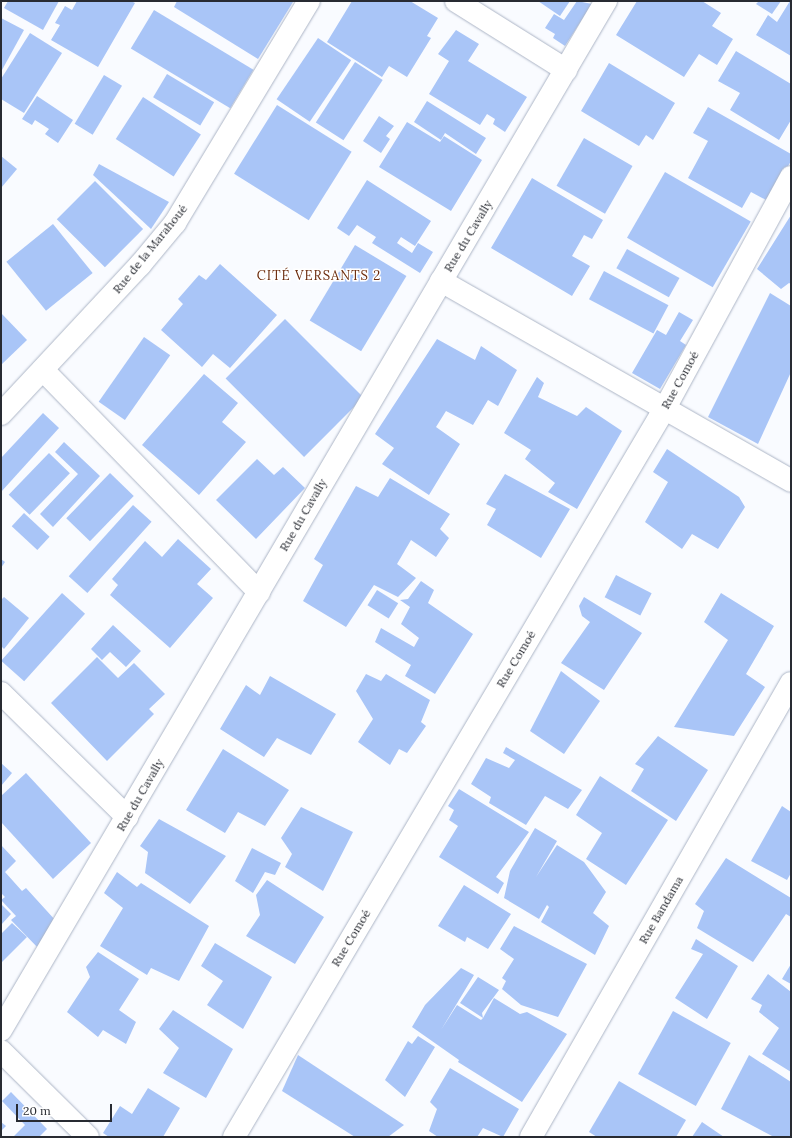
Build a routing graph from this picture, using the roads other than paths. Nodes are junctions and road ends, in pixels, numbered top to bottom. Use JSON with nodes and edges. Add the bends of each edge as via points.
{"nodes":[{"id":1,"x":309,"y":1,"type":"edge"},
{"id":2,"x":456,"y":1,"type":"edge"},
{"id":3,"x":606,"y":1,"type":"edge"},
{"id":4,"x":566,"y":70,"type":"junction"},
{"id":5,"x":791,"y":178,"type":"edge"},
{"id":6,"x":441,"y":281,"type":"junction"},
{"id":7,"x":43,"y":370,"type":"junction"},
{"id":8,"x":665,"y":408,"type":"junction"},
{"id":9,"x":1,"y":414,"type":"edge"},
{"id":10,"x":791,"y":481,"type":"edge"},
{"id":11,"x":259,"y":592,"type":"junction"},
{"id":12,"x":791,"y":683,"type":"edge"},
{"id":13,"x":1,"y":693,"type":"edge"},
{"id":14,"x":127,"y":818,"type":"junction"},
{"id":15,"x":1,"y":1030,"type":"edge"},
{"id":16,"x":1,"y":1051,"type":"edge"},
{"id":17,"x":88,"y":1137,"type":"edge"},
{"id":18,"x":234,"y":1137,"type":"edge"},
{"id":19,"x":531,"y":1137,"type":"edge"}],
"edges":[{"from":1,"to":7,"type":"street","name":"Rue de la Marahoué","via":[[175,223],[135,271]]},
{"from":2,"to":4,"type":"street"},
{"from":3,"to":4,"type":"street","name":"Rue du Cavally"},
{"from":4,"to":6,"type":"street","name":"Rue du Cavally"},
{"from":5,"to":8,"type":"street","name":"Rue Comoé"},
{"from":6,"to":8,"type":"street"},
{"from":6,"to":11,"type":"street","name":"Rue du Cavally"},
{"from":7,"to":9,"type":"street","name":"Rue de la Marahoué"},
{"from":7,"to":11,"type":"street"},
{"from":8,"to":10,"type":"street"},
{"from":8,"to":18,"type":"street","name":"Rue Comoé"},
{"from":11,"to":14,"type":"street","name":"Rue du Cavally"},
{"from":12,"to":19,"type":"street","name":"Rue Bandama"},
{"from":13,"to":14,"type":"street"},
{"from":14,"to":15,"type":"street","name":"Rue du Cavally"},
{"from":16,"to":17,"type":"street"}]}
